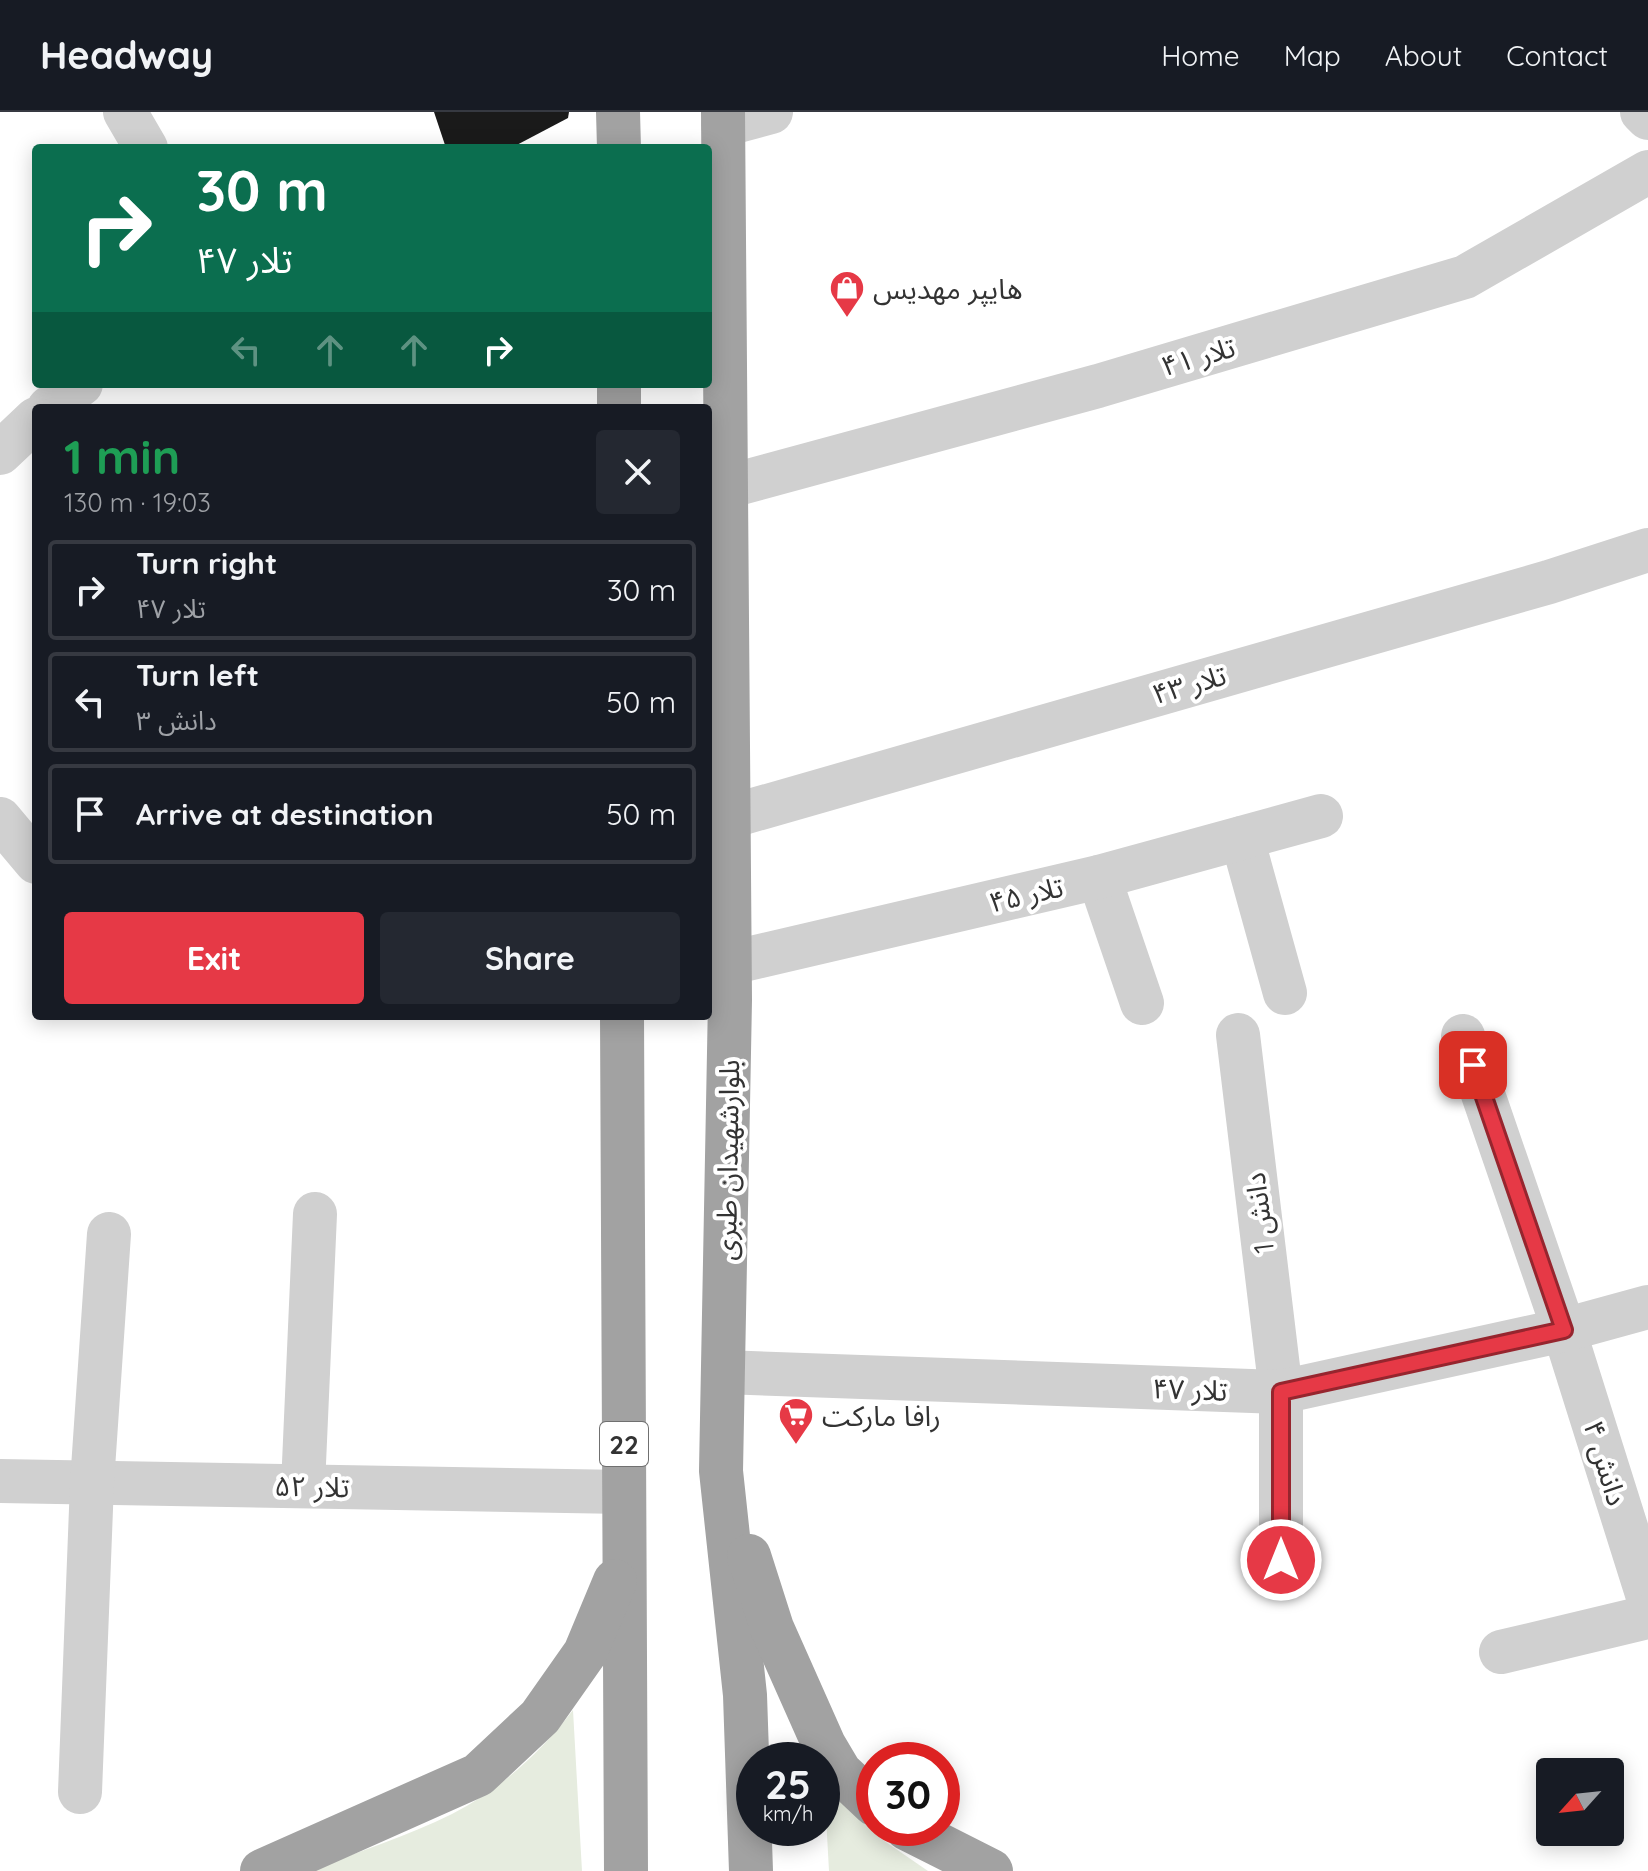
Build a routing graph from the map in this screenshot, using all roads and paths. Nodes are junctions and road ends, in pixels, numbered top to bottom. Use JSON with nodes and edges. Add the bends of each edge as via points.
{"nodes":[{"id":1,"x":125,"y":112,"type":"edge"},
{"id":2,"x":618,"y":112,"type":"edge"},
{"id":3,"x":771,"y":112,"type":"edge"},
{"id":4,"x":1642,"y":112,"type":"edge"},
{"id":5,"x":723,"y":118,"type":"edge"},
{"id":6,"x":1648,"y":118,"type":"edge"},
{"id":7,"x":144,"y":144,"type":"edge"},
{"id":8,"x":619,"y":144,"type":"edge"},
{"id":9,"x":1648,"y":172,"type":"edge"},
{"id":10,"x":76,"y":388,"type":"edge"},
{"id":11,"x":54,"y":404,"type":"edge"},
{"id":12,"x":32,"y":423,"type":"edge"},
{"id":13,"x":0,"y":453,"type":"edge"},
{"id":14,"x":726,"y":487,"type":"junction"},
{"id":15,"x":1648,"y":550,"type":"edge"},
{"id":16,"x":1321,"y":816,"type":"dead end"},
{"id":17,"x":729,"y":817,"type":"junction"},
{"id":18,"x":0,"y":819,"type":"edge"},
{"id":19,"x":1242,"y":838,"type":"junction"},
{"id":20,"x":32,"y":857,"type":"edge"},
{"id":21,"x":1099,"y":877,"type":"junction"},
{"id":22,"x":730,"y":963,"type":"junction"},
{"id":23,"x":1285,"y":993,"type":"dead end"},
{"id":24,"x":1142,"y":1003,"type":"dead end"},
{"id":25,"x":622,"y":1020,"type":"edge"},
{"id":26,"x":1238,"y":1035,"type":"dead end"},
{"id":27,"x":1463,"y":1036,"type":"dead end"},
{"id":28,"x":315,"y":1214,"type":"dead end"},
{"id":29,"x":109,"y":1234,"type":"dead end"},
{"id":30,"x":1648,"y":1307,"type":"edge"},
{"id":31,"x":1564,"y":1330,"type":"junction"},
{"id":32,"x":723,"y":1372,"type":"junction"},
{"id":33,"x":1281,"y":1392,"type":"junction"},
{"id":34,"x":721,"y":1471,"type":"junction"},
{"id":35,"x":0,"y":1481,"type":"edge"},
{"id":36,"x":92,"y":1483,"type":"junction"},
{"id":37,"x":303,"y":1486,"type":"junction"},
{"id":38,"x":624,"y":1492,"type":"junction"},
{"id":39,"x":624,"y":1560,"type":"junction"},
{"id":40,"x":1281,"y":1560,"type":"dead end"},
{"id":41,"x":1648,"y":1597,"type":"edge"},
{"id":42,"x":1648,"y":1617,"type":"edge"},
{"id":43,"x":1501,"y":1652,"type":"dead end"},
{"id":44,"x":856,"y":1787,"type":"edge"},
{"id":45,"x":80,"y":1792,"type":"dead end"},
{"id":46,"x":942,"y":1846,"type":"edge"},
{"id":47,"x":262,"y":1871,"type":"edge"},
{"id":48,"x":626,"y":1871,"type":"edge"},
{"id":49,"x":751,"y":1871,"type":"edge"},
{"id":50,"x":991,"y":1871,"type":"edge"}],
"edges":[{"from":1,"to":7,"type":"street"},
{"from":2,"to":8,"type":"highway"},
{"from":3,"to":5,"type":"street"},
{"from":4,"to":6,"type":"street"},
{"from":5,"to":14,"type":"highway","name":"بلوارشهیدان طبری"},
{"from":9,"to":14,"type":"street","name":"تلار ۴۱","via":[[1465,277],[1098,386]]},
{"from":10,"to":11,"type":"street"},
{"from":12,"to":13,"type":"street"},
{"from":14,"to":17,"type":"highway","name":"بلوارشهیدان طبری"},
{"from":15,"to":17,"type":"street","name":"تلار ۴۳"},
{"from":16,"to":19,"type":"street","name":"تلار ۴۵"},
{"from":17,"to":22,"type":"highway","name":"بلوارشهیدان طبری"},
{"from":18,"to":20,"type":"street"},
{"from":19,"to":21,"type":"street","name":"تلار ۴۵"},
{"from":19,"to":23,"type":"street"},
{"from":21,"to":22,"type":"street","name":"تلار ۴۵"},
{"from":21,"to":24,"type":"street"},
{"from":22,"to":32,"type":"highway","name":"بلوارشهیدان طبری"},
{"from":25,"to":38,"type":"highway","number":"22"},
{"from":26,"to":33,"type":"street","name":"دانش 1"},
{"from":27,"to":31,"type":"street","name":"دانش ۴"},
{"from":28,"to":37,"type":"street"},
{"from":29,"to":36,"type":"street"},
{"from":30,"to":31,"type":"street","name":"تلار ۴۷"},
{"from":31,"to":33,"type":"street","name":"تلار ۴۷"},
{"from":31,"to":41,"type":"street","name":"دانش ۴"},
{"from":32,"to":33,"type":"street","name":"تلار ۴۷"},
{"from":32,"to":34,"type":"highway","name":"بلوارشهیدان طبری"},
{"from":33,"to":40,"type":"street","name":"دانش 1"},
{"from":34,"to":44,"type":"highway","via":[[772,1628],[824,1745]]},
{"from":34,"to":49,"type":"highway","name":"بلوارشهیدان طبری","via":[[745,1695]]},
{"from":35,"to":36,"type":"street","name":"تلار ۵۲"},
{"from":36,"to":37,"type":"street","name":"تلار ۵۲"},
{"from":36,"to":45,"type":"street"},
{"from":37,"to":38,"type":"street","name":"تلار ۵۲"},
{"from":38,"to":39,"type":"highway","number":"22"},
{"from":39,"to":47,"type":"highway","via":[[585,1653],[540,1717],[478,1775]]},
{"from":39,"to":48,"type":"highway","number":"22"},
{"from":42,"to":43,"type":"street"},
{"from":46,"to":50,"type":"highway"}]}
